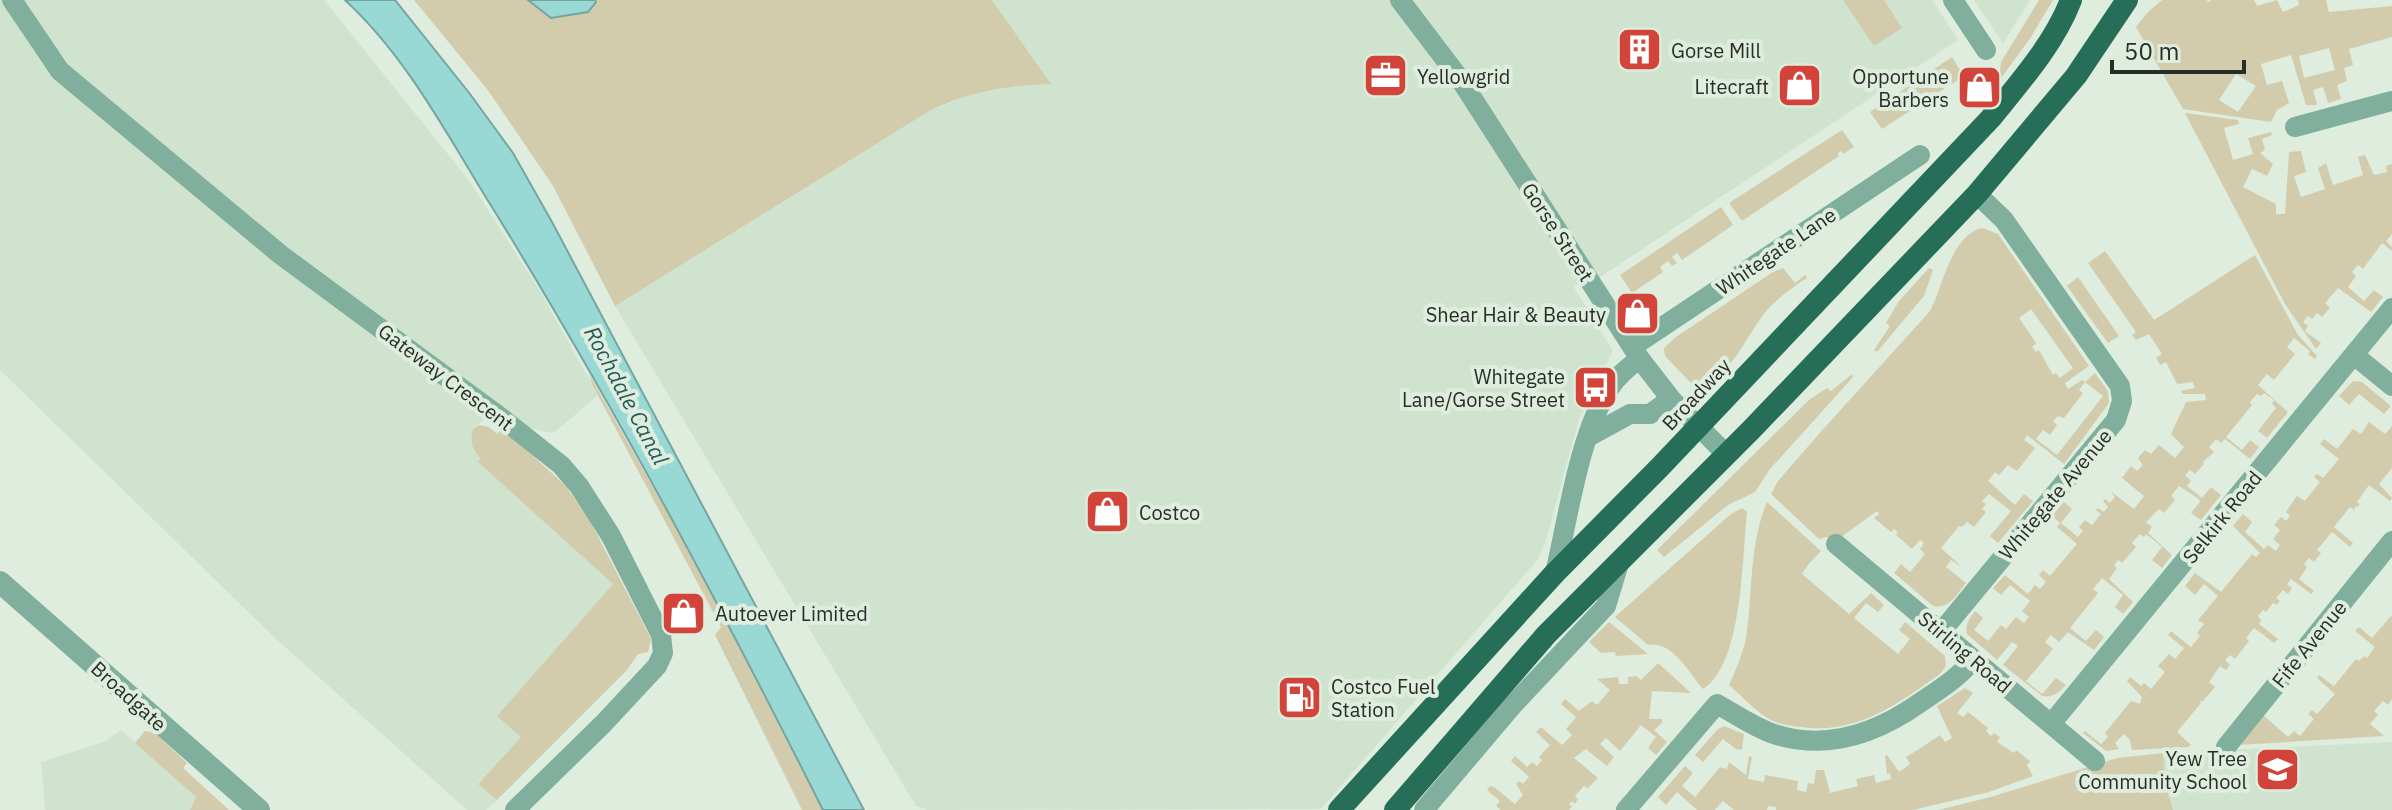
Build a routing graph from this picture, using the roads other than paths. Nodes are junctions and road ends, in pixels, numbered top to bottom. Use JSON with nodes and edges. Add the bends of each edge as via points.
{"nodes":[{"id":1,"x":12,"y":0,"type":"edge"},
{"id":2,"x":1400,"y":0,"type":"edge"},
{"id":3,"x":1953,"y":0,"type":"edge"},
{"id":4,"x":2082,"y":0,"type":"edge"},
{"id":5,"x":2127,"y":0,"type":"edge"},
{"id":6,"x":2067,"y":9,"type":"edge"},
{"id":7,"x":1986,"y":50,"type":"dead end"},
{"id":8,"x":2392,"y":101,"type":"edge"},
{"id":9,"x":2295,"y":127,"type":"dead end"},
{"id":10,"x":1920,"y":155,"type":"dead end"},
{"id":11,"x":1977,"y":194,"type":"junction"},
{"id":12,"x":2392,"y":308,"type":"edge"},
{"id":13,"x":1636,"y":353,"type":"junction"},
{"id":14,"x":2354,"y":355,"type":"junction"},
{"id":15,"x":2392,"y":386,"type":"edge"},
{"id":16,"x":1671,"y":399,"type":"junction"},
{"id":17,"x":1698,"y":427,"type":"junction"},
{"id":18,"x":1588,"y":437,"type":"junction"},
{"id":19,"x":1726,"y":454,"type":"junction"},
{"id":20,"x":2392,"y":541,"type":"edge"},
{"id":21,"x":1836,"y":544,"type":"dead end"},
{"id":22,"x":1619,"y":563,"type":"junction"},
{"id":23,"x":1555,"y":573,"type":"junction"},
{"id":24,"x":0,"y":582,"type":"edge"},
{"id":25,"x":1941,"y":632,"type":"junction"},
{"id":26,"x":1973,"y":660,"type":"junction"},
{"id":27,"x":2051,"y":724,"type":"junction"},
{"id":28,"x":2226,"y":747,"type":"dead end"},
{"id":29,"x":2095,"y":761,"type":"dead end"},
{"id":30,"x":259,"y":810,"type":"edge"},
{"id":31,"x":515,"y":810,"type":"edge"},
{"id":32,"x":1339,"y":810,"type":"edge"},
{"id":33,"x":1395,"y":810,"type":"edge"},
{"id":34,"x":1424,"y":810,"type":"edge"},
{"id":35,"x":1626,"y":810,"type":"edge"}],
"edges":[{"from":1,"to":31,"type":"street","name":"Gateway Crescent","via":[[60,71],[281,255],[561,465],[596,511],[661,635],[663,653],[603,724]]},
{"from":2,"to":13,"type":"street","name":"Gorse Street","via":[[1460,79]]},
{"from":3,"to":7,"type":"street"},
{"from":4,"to":6,"type":"highway","name":"Broadway"},
{"from":5,"to":11,"type":"highway","via":[[2076,76]]},
{"from":6,"to":17,"type":"highway","name":"Broadway","via":[[1991,118]]},
{"from":8,"to":9,"type":"street"},
{"from":10,"to":13,"type":"street","name":"Whitegate Lane"},
{"from":11,"to":19,"type":"highway"},
{"from":11,"to":25,"type":"street","name":"Whitegate Avenue","via":[[2004,220],[2111,372],[2122,401],[2116,420]]},
{"from":12,"to":14,"type":"street","name":"Selkirk Road"},
{"from":13,"to":16,"type":"street","name":"Gorse Street"},
{"from":13,"to":18,"type":"street","name":"Whitegate Lane","via":[[1608,390]]},
{"from":14,"to":15,"type":"street"},
{"from":14,"to":27,"type":"street","name":"Selkirk Road"},
{"from":16,"to":17,"type":"street","name":"Gorse Street"},
{"from":16,"to":18,"type":"street","via":[[1650,414],[1630,414]]},
{"from":17,"to":19,"type":"street","name":"Gorse Street"},
{"from":17,"to":23,"type":"highway","name":"Broadway"},
{"from":18,"to":23,"type":"street","name":"Whitegate Lane"},
{"from":19,"to":22,"type":"highway"},
{"from":20,"to":28,"type":"street","name":"Fife Avenue"},
{"from":21,"to":25,"type":"street","name":"Stirling Road"},
{"from":22,"to":33,"type":"highway","via":[[1546,635]]},
{"from":22,"to":34,"type":"street","via":[[1606,606]]},
{"from":23,"to":32,"type":"highway","name":"Broadway"},
{"from":24,"to":30,"type":"street","name":"Broadgate"},
{"from":25,"to":26,"type":"street","name":"Stirling Road"},
{"from":26,"to":27,"type":"street","name":"Stirling Road"},
{"from":26,"to":35,"type":"street","via":[[1954,680],[1893,721],[1835,741],[1781,736],[1717,704]]},
{"from":27,"to":29,"type":"street","name":"Stirling Road"}]}
